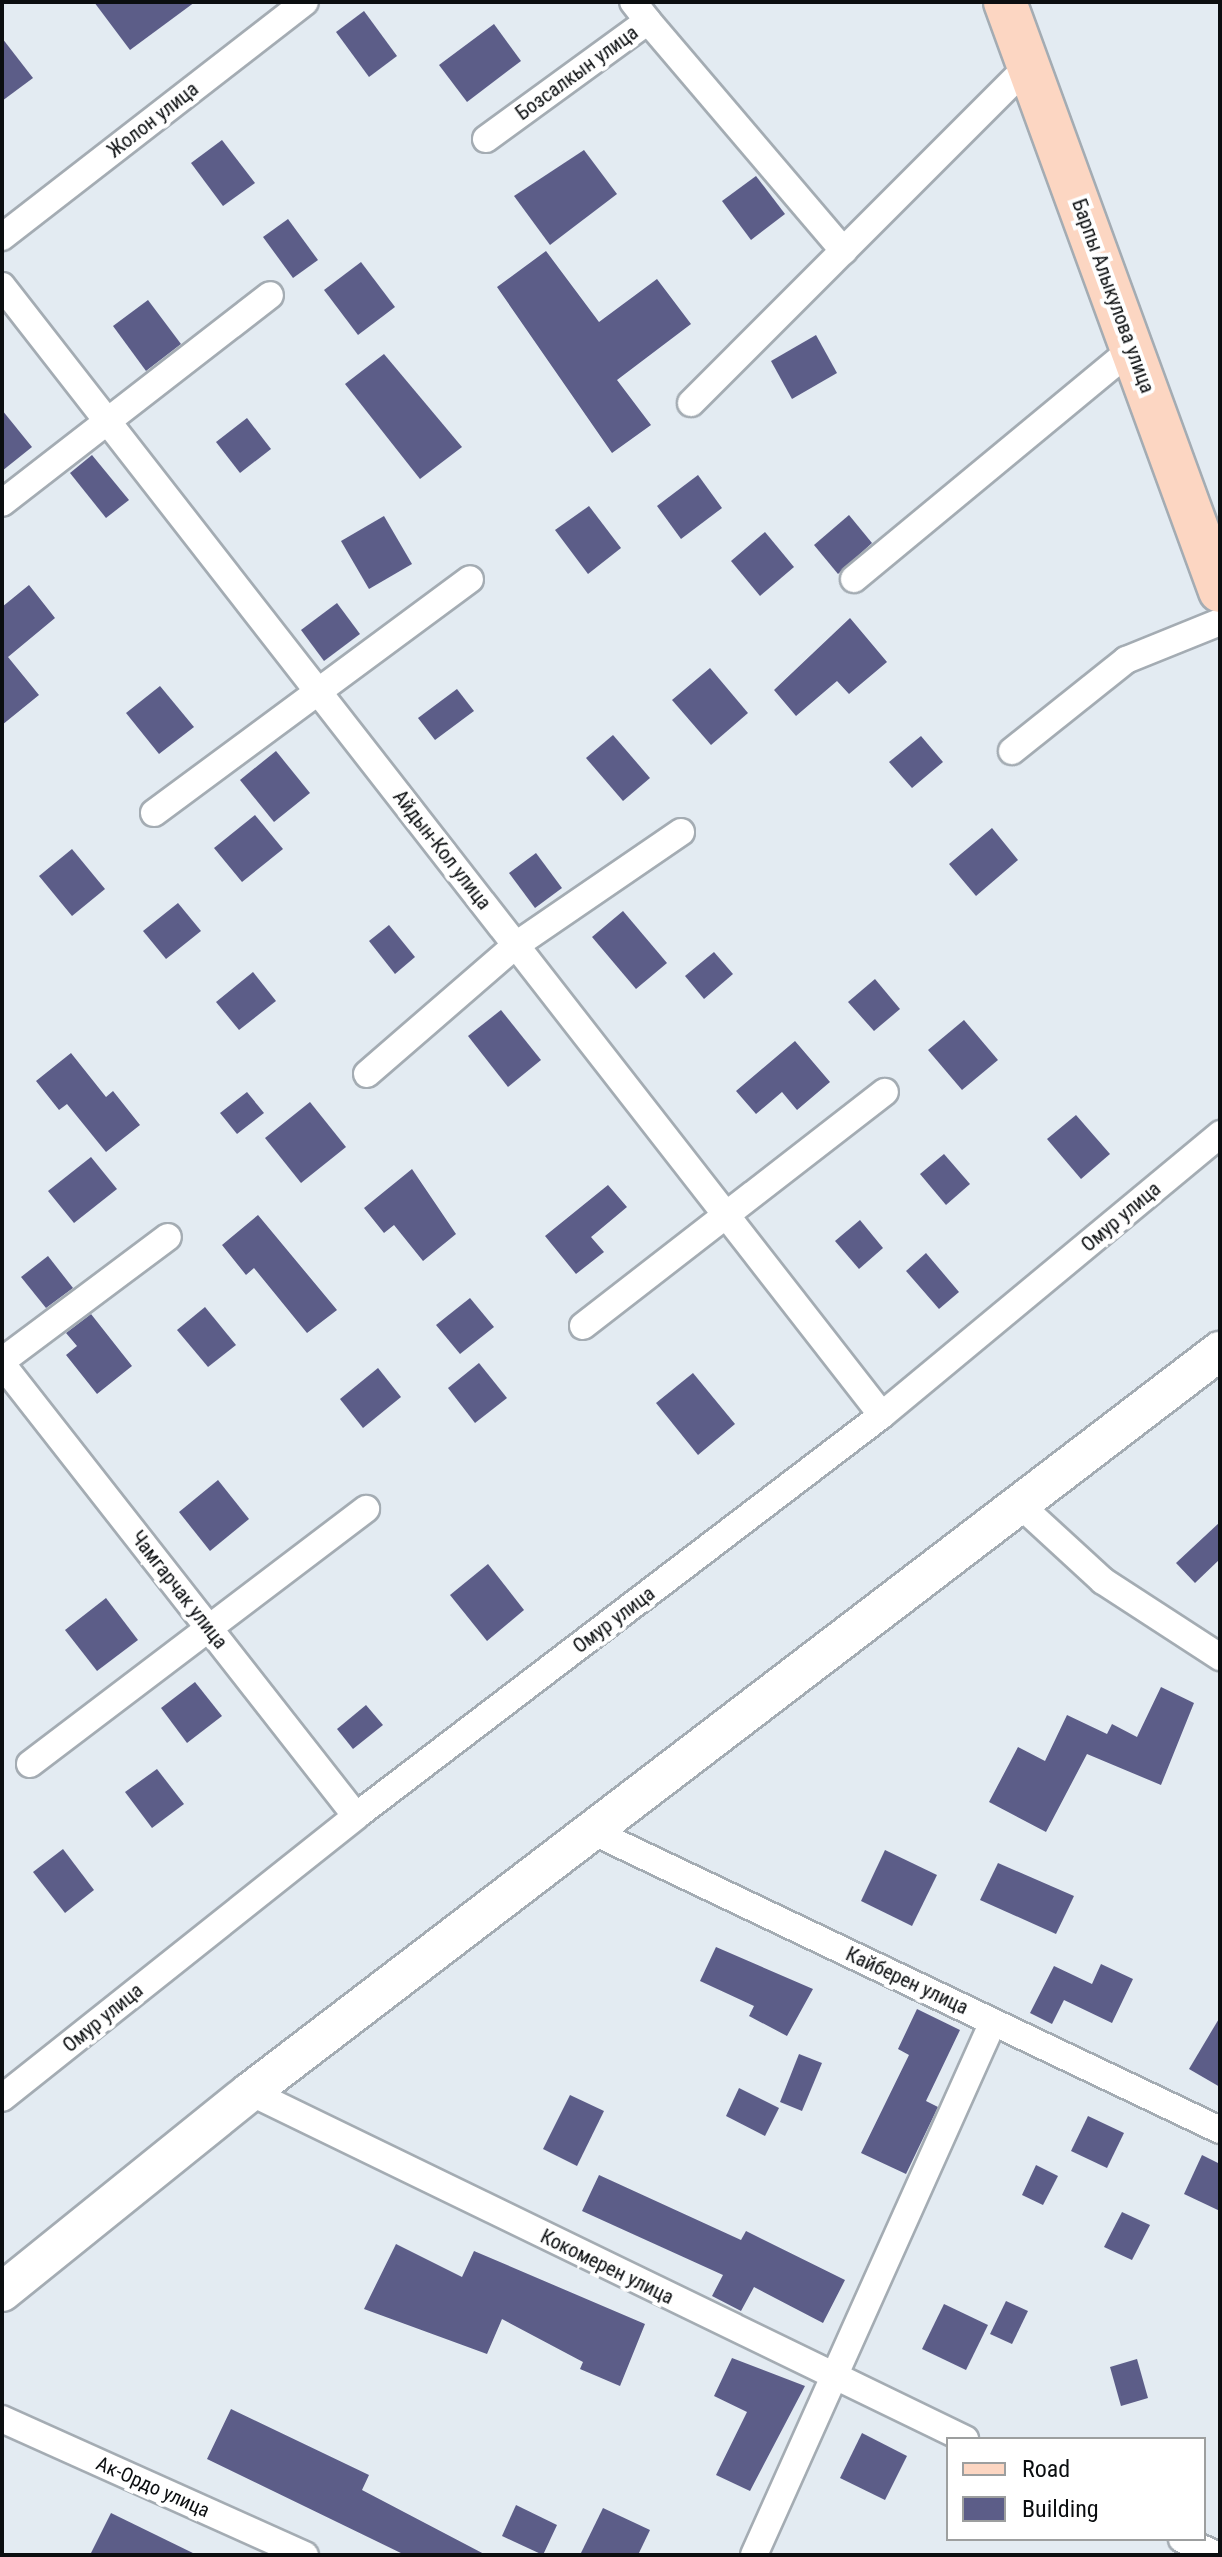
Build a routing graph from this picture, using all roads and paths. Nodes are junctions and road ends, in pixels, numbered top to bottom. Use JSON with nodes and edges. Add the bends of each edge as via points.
{"nodes":[{"id":1,"x":305,"y":2,"type":"edge"},
{"id":2,"x":1005,"y":2,"type":"edge"},
{"id":3,"x":640,"y":12,"type":"edge"},
{"id":4,"x":1028,"y":66,"type":"junction"},
{"id":5,"x":486,"y":139,"type":"dead end"},
{"id":6,"x":2,"y":237,"type":"edge"},
{"id":7,"x":844,"y":251,"type":"junction"},
{"id":8,"x":2,"y":286,"type":"edge"},
{"id":9,"x":270,"y":295,"type":"dead end"},
{"id":10,"x":1132,"y":349,"type":"junction"},
{"id":11,"x":691,"y":403,"type":"dead end"},
{"id":12,"x":107,"y":421,"type":"junction"},
{"id":13,"x":2,"y":503,"type":"edge"},
{"id":14,"x":470,"y":579,"type":"dead end"},
{"id":15,"x":854,"y":579,"type":"dead end"},
{"id":16,"x":1220,"y":591,"type":"edge"},
{"id":17,"x":1220,"y":622,"type":"edge"},
{"id":18,"x":316,"y":689,"type":"junction"},
{"id":19,"x":1012,"y":751,"type":"dead end"},
{"id":20,"x":154,"y":813,"type":"dead end"},
{"id":21,"x":681,"y":832,"type":"dead end"},
{"id":22,"x":516,"y":945,"type":"junction"},
{"id":23,"x":367,"y":1074,"type":"dead end"},
{"id":24,"x":885,"y":1092,"type":"dead end"},
{"id":25,"x":1220,"y":1134,"type":"edge"},
{"id":26,"x":726,"y":1215,"type":"junction"},
{"id":27,"x":168,"y":1237,"type":"dead end"},
{"id":28,"x":583,"y":1326,"type":"dead end"},
{"id":29,"x":1220,"y":1351,"type":"edge"},
{"id":30,"x":2,"y":1362,"type":"edge"},
{"id":31,"x":882,"y":1415,"type":"junction"},
{"id":32,"x":1016,"y":1501,"type":"junction"},
{"id":33,"x":366,"y":1509,"type":"dead end"},
{"id":34,"x":209,"y":1628,"type":"junction"},
{"id":35,"x":1220,"y":1657,"type":"edge"},
{"id":36,"x":30,"y":1764,"type":"dead end"},
{"id":37,"x":356,"y":1816,"type":"junction"},
{"id":38,"x":594,"y":1832,"type":"junction"},
{"id":39,"x":993,"y":2022,"type":"junction"},
{"id":40,"x":250,"y":2092,"type":"junction"},
{"id":41,"x":2,"y":2098,"type":"edge"},
{"id":42,"x":1220,"y":2130,"type":"edge"},
{"id":43,"x":2,"y":2292,"type":"edge"},
{"id":44,"x":831,"y":2377,"type":"junction"},
{"id":45,"x":2,"y":2419,"type":"edge"},
{"id":46,"x":961,"y":2437,"type":"edge"},
{"id":47,"x":1186,"y":2541,"type":"edge"},
{"id":48,"x":305,"y":2555,"type":"edge"},
{"id":49,"x":754,"y":2555,"type":"edge"},
{"id":50,"x":1216,"y":2555,"type":"edge"}],
"edges":[{"from":1,"to":6,"type":"street","name":"Жолон улица"},
{"from":2,"to":4,"type":"main road","name":"Барпы Алыкулова улица"},
{"from":3,"to":5,"type":"street","name":"Бозсалкын улица"},
{"from":3,"to":7,"type":"street"},
{"from":4,"to":7,"type":"street"},
{"from":4,"to":10,"type":"main road","name":"Барпы Алыкулова улица"},
{"from":7,"to":11,"type":"street"},
{"from":8,"to":12,"type":"street","name":"Айдын-Кол улица"},
{"from":9,"to":12,"type":"street"},
{"from":10,"to":15,"type":"street"},
{"from":10,"to":16,"type":"main road","name":"Барпы Алыкулова улица"},
{"from":12,"to":13,"type":"street"},
{"from":12,"to":18,"type":"street","name":"Айдын-Кол улица"},
{"from":14,"to":18,"type":"street"},
{"from":17,"to":19,"type":"street","via":[[1126,660]]},
{"from":18,"to":20,"type":"street"},
{"from":18,"to":22,"type":"street","name":"Айдын-Кол улица"},
{"from":21,"to":22,"type":"street"},
{"from":22,"to":23,"type":"street"},
{"from":22,"to":26,"type":"street","name":"Айдын-Кол улица"},
{"from":24,"to":26,"type":"street"},
{"from":25,"to":31,"type":"street","name":"Омур улица"},
{"from":26,"to":28,"type":"street"},
{"from":26,"to":31,"type":"street","name":"Айдын-Кол улица"},
{"from":27,"to":30,"type":"street"},
{"from":29,"to":32,"type":"street"},
{"from":30,"to":34,"type":"street","name":"Чамгарчак улица"},
{"from":31,"to":37,"type":"street","name":"Омур улица"},
{"from":32,"to":35,"type":"street","via":[[1103,1581]]},
{"from":32,"to":38,"type":"street"},
{"from":33,"to":34,"type":"street"},
{"from":34,"to":36,"type":"street"},
{"from":34,"to":37,"type":"street","name":"Чамгарчак улица"},
{"from":37,"to":41,"type":"street","name":"Омур улица"},
{"from":38,"to":39,"type":"street","name":"Кайберен улица"},
{"from":38,"to":40,"type":"street"},
{"from":39,"to":42,"type":"street","name":"Кайберен улица"},
{"from":39,"to":44,"type":"street"},
{"from":40,"to":43,"type":"street"},
{"from":40,"to":44,"type":"street","name":"Кокомерен улица"},
{"from":44,"to":46,"type":"street","name":"Кокомерен улица"},
{"from":44,"to":49,"type":"street"},
{"from":45,"to":48,"type":"street","name":"Ак-Ордо улица"},
{"from":47,"to":50,"type":"street"}]}
